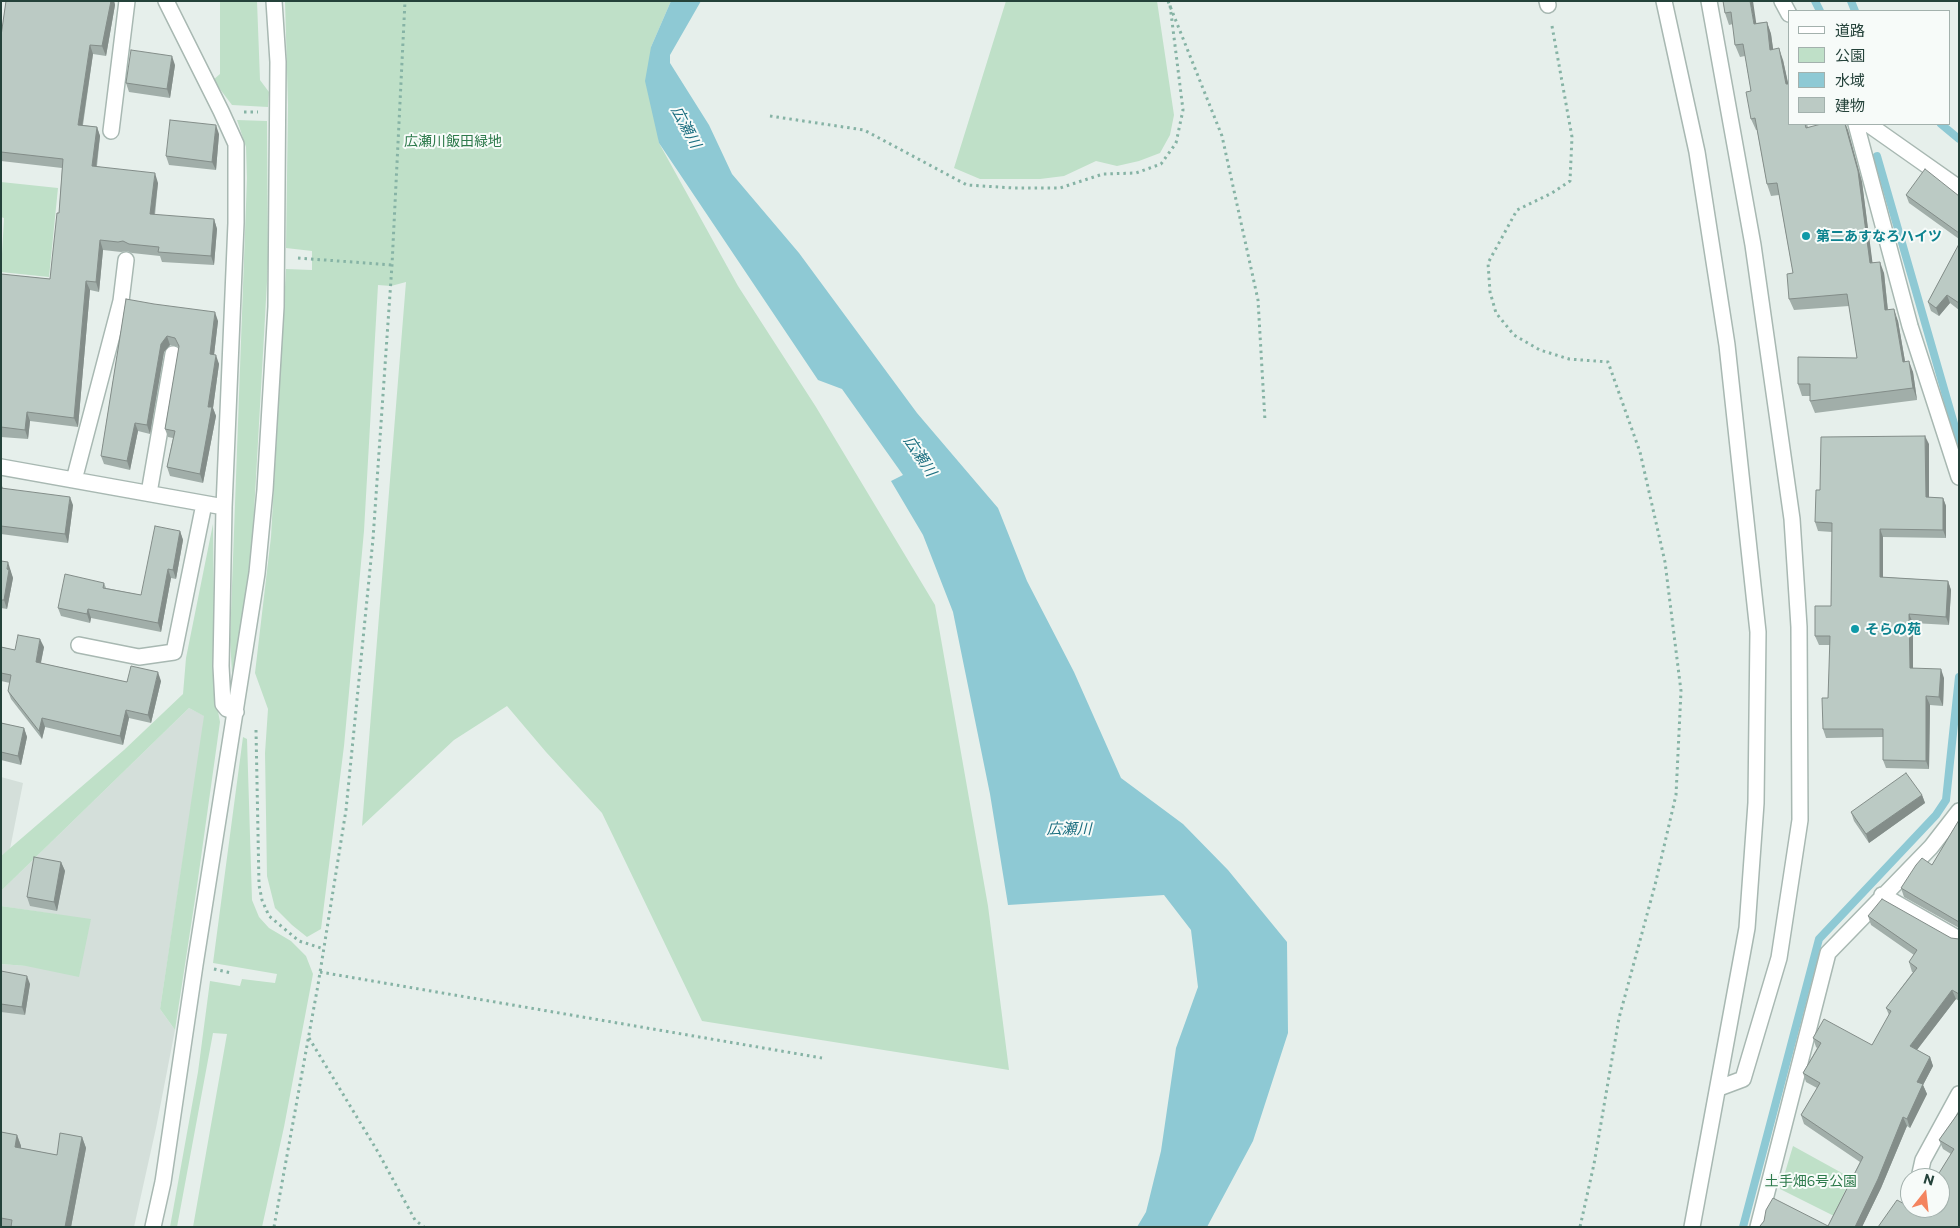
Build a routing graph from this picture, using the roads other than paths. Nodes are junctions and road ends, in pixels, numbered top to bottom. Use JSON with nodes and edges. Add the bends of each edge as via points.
{"nodes":[{"id":1,"x":127,"y":1,"type":"edge"},
{"id":2,"x":166,"y":1,"type":"edge"},
{"id":3,"x":274,"y":1,"type":"edge"},
{"id":4,"x":1664,"y":1,"type":"edge"},
{"id":5,"x":1709,"y":1,"type":"edge"},
{"id":6,"x":1782,"y":1,"type":"edge"},
{"id":7,"x":1788,"y":12,"type":"edge"},
{"id":8,"x":1856,"y":125,"type":"edge"},
{"id":9,"x":1869,"y":125,"type":"edge"},
{"id":10,"x":111,"y":131,"type":"dead end"},
{"id":11,"x":1959,"y":188,"type":"edge"},
{"id":12,"x":126,"y":260,"type":"dead end"},
{"id":13,"x":173,"y":354,"type":"dead end"},
{"id":14,"x":1,"y":467,"type":"edge"},
{"id":15,"x":1959,"y":477,"type":"edge"},
{"id":16,"x":74,"y":480,"type":"junction"},
{"id":17,"x":149,"y":493,"type":"junction"},
{"id":18,"x":204,"y":504,"type":"junction"},
{"id":19,"x":224,"y":507,"type":"junction"},
{"id":20,"x":79,"y":645,"type":"dead end"},
{"id":21,"x":237,"y":706,"type":"junction"},
{"id":22,"x":1959,"y":811,"type":"edge"},
{"id":23,"x":1882,"y":895,"type":"junction"},
{"id":24,"x":1959,"y":939,"type":"edge"},
{"id":25,"x":1719,"y":1088,"type":"junction"},
{"id":26,"x":1959,"y":1094,"type":"edge"},
{"id":27,"x":1921,"y":1168,"type":"edge"},
{"id":28,"x":153,"y":1227,"type":"edge"},
{"id":29,"x":1692,"y":1227,"type":"edge"},
{"id":30,"x":1758,"y":1227,"type":"edge"}],
"edges":[{"from":1,"to":10,"type":"street"},
{"from":2,"to":19,"type":"street","via":[[236,144],[236,223]]},
{"from":3,"to":21,"type":"street","via":[[278,62],[276,307],[257,573]]},
{"from":4,"to":25,"type":"street","via":[[1697,152],[1727,345],[1758,632],[1756,803],[1747,928]]},
{"from":5,"to":25,"type":"street","via":[[1753,244],[1792,519],[1799,627],[1800,820],[1779,958],[1743,1079]]},
{"from":6,"to":7,"type":"street"},
{"from":8,"to":15,"type":"street","via":[[1910,326]]},
{"from":9,"to":11,"type":"street"},
{"from":12,"to":16,"type":"street","via":[[121,301]]},
{"from":13,"to":17,"type":"street"},
{"from":14,"to":16,"type":"street"},
{"from":16,"to":17,"type":"street"},
{"from":17,"to":18,"type":"street"},
{"from":18,"to":19,"type":"street"},
{"from":18,"to":20,"type":"street","via":[[174,652],[139,658]]},
{"from":19,"to":21,"type":"street","via":[[223,704],[227,709]]},
{"from":21,"to":28,"type":"street","via":[[163,1182]]},
{"from":22,"to":23,"type":"street","via":[[1931,846]]},
{"from":23,"to":24,"type":"street"},
{"from":23,"to":30,"type":"street","via":[[1828,953]]},
{"from":25,"to":29,"type":"street"},
{"from":26,"to":27,"type":"street"}]}
